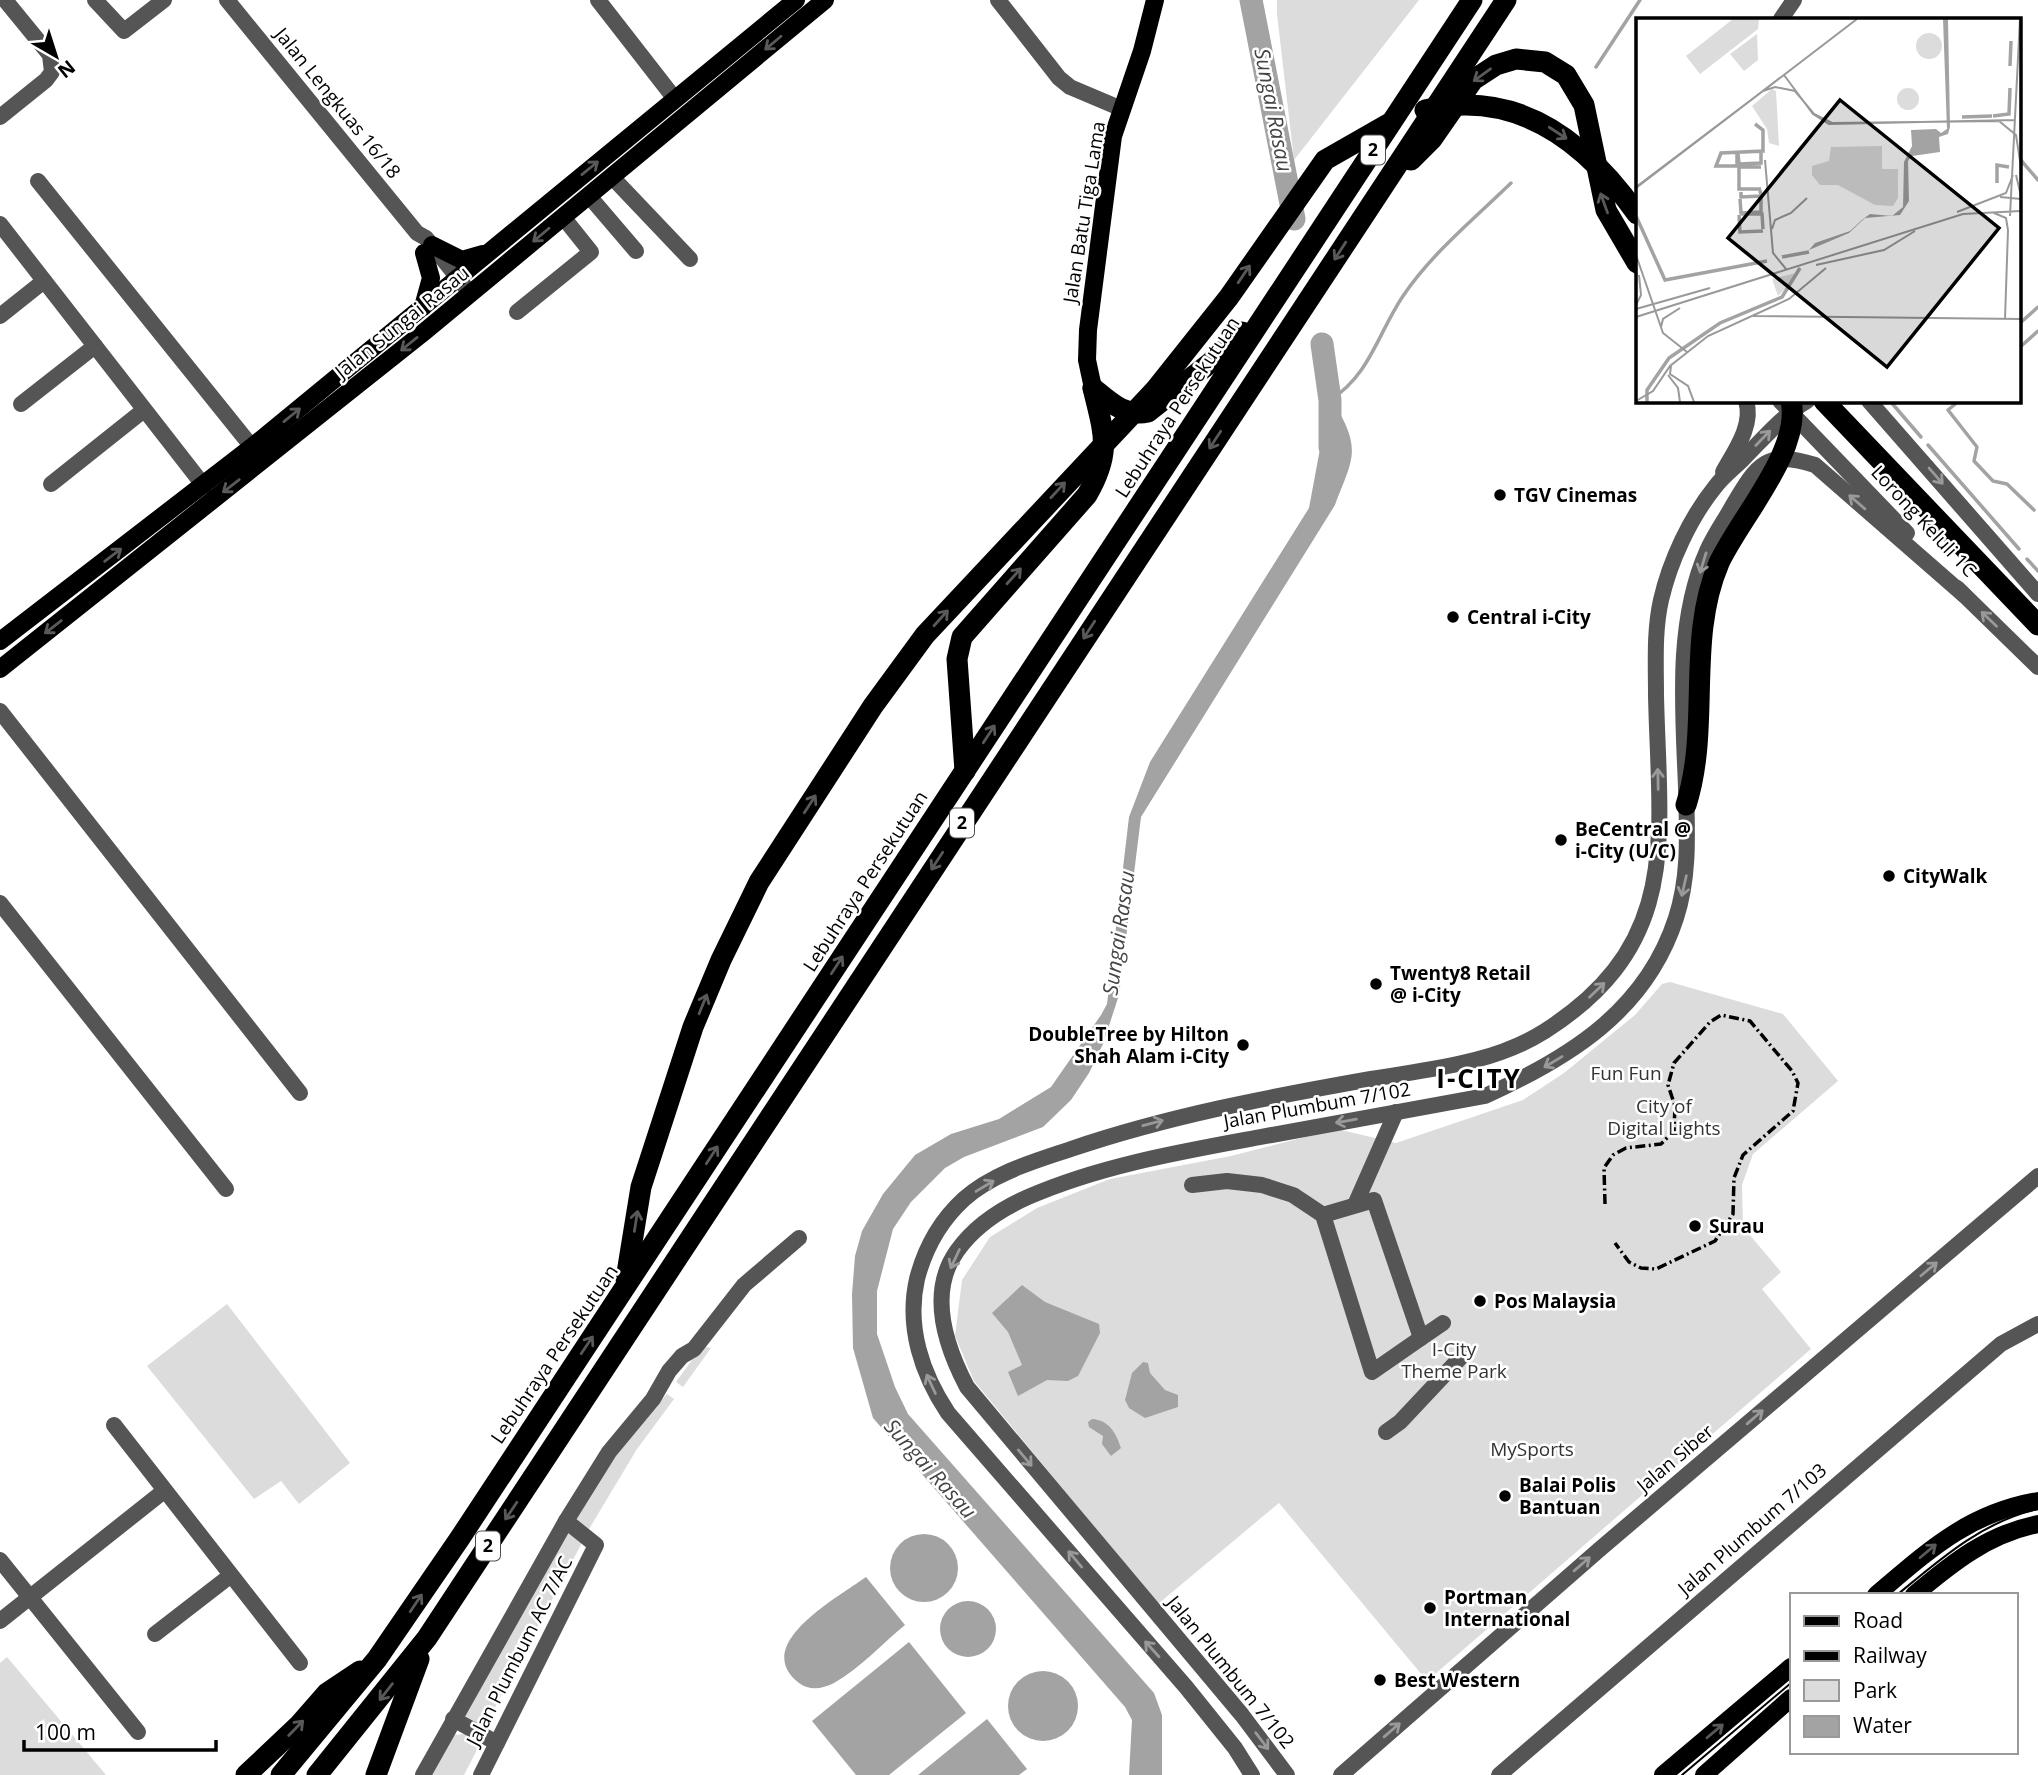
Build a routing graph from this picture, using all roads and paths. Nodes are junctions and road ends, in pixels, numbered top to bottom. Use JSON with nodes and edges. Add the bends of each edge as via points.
{"nodes":[{"id":1,"x":5,"y":0,"type":"edge"},
{"id":2,"x":94,"y":0,"type":"edge"},
{"id":3,"x":164,"y":0,"type":"edge"},
{"id":4,"x":227,"y":0,"type":"edge"},
{"id":5,"x":598,"y":0,"type":"edge"},
{"id":6,"x":796,"y":0,"type":"edge"},
{"id":7,"x":825,"y":0,"type":"edge"},
{"id":8,"x":998,"y":0,"type":"edge"},
{"id":9,"x":1472,"y":0,"type":"edge"},
{"id":10,"x":1506,"y":0,"type":"edge"},
{"id":11,"x":1794,"y":0,"type":"edge"},
{"id":12,"x":1155,"y":1,"type":"edge"},
{"id":13,"x":1782,"y":18,"type":"edge"},
{"id":14,"x":675,"y":99,"type":"junction"},
{"id":15,"x":1122,"y":109,"type":"junction"},
{"id":16,"x":0,"y":117,"type":"edge"},
{"id":17,"x":612,"y":177,"type":"junction"},
{"id":18,"x":38,"y":181,"type":"dead end"},
{"id":19,"x":1378,"y":194,"type":"junction"},
{"id":20,"x":589,"y":196,"type":"junction"},
{"id":21,"x":1630,"y":201,"type":"edge"},
{"id":22,"x":563,"y":217,"type":"junction"},
{"id":23,"x":0,"y":224,"type":"edge"},
{"id":24,"x":499,"y":243,"type":"junction"},
{"id":25,"x":428,"y":249,"type":"junction"},
{"id":26,"x":636,"y":251,"type":"dead end"},
{"id":27,"x":690,"y":259,"type":"dead end"},
{"id":28,"x":1636,"y":260,"type":"edge"},
{"id":29,"x":44,"y":281,"type":"junction"},
{"id":30,"x":453,"y":281,"type":"junction"},
{"id":31,"x":466,"y":297,"type":"junction"},
{"id":32,"x":1273,"y":301,"type":"junction"},
{"id":33,"x":421,"y":310,"type":"junction"},
{"id":34,"x":517,"y":312,"type":"dead end"},
{"id":35,"x":0,"y":316,"type":"edge"},
{"id":36,"x":95,"y":346,"type":"junction"},
{"id":37,"x":1093,"y":388,"type":"junction"},
{"id":38,"x":1746,"y":402,"type":"edge"},
{"id":39,"x":1825,"y":402,"type":"edge"},
{"id":40,"x":21,"y":404,"type":"dead end"},
{"id":41,"x":1788,"y":404,"type":"edge"},
{"id":42,"x":1872,"y":404,"type":"edge"},
{"id":43,"x":145,"y":410,"type":"junction"},
{"id":44,"x":252,"y":447,"type":"junction"},
{"id":45,"x":51,"y":484,"type":"dead end"},
{"id":46,"x":204,"y":486,"type":"junction"},
{"id":47,"x":1715,"y":486,"type":"junction"},
{"id":48,"x":2038,"y":594,"type":"edge"},
{"id":49,"x":1964,"y":595,"type":"junction"},
{"id":50,"x":2038,"y":625,"type":"edge"},
{"id":51,"x":0,"y":641,"type":"edge"},
{"id":52,"x":2038,"y":667,"type":"edge"},
{"id":53,"x":0,"y":668,"type":"edge"},
{"id":54,"x":0,"y":711,"type":"edge"},
{"id":55,"x":965,"y":771,"type":"junction"},
{"id":56,"x":1686,"y":805,"type":"junction"},
{"id":57,"x":0,"y":903,"type":"edge"},
{"id":58,"x":300,"y":1093,"type":"dead end"},
{"id":59,"x":1396,"y":1112,"type":"junction"},
{"id":60,"x":1076,"y":1147,"type":"junction"},
{"id":61,"x":1092,"y":1174,"type":"junction"},
{"id":62,"x":2038,"y":1176,"type":"edge"},
{"id":63,"x":1192,"y":1185,"type":"dead end"},
{"id":64,"x":226,"y":1189,"type":"dead end"},
{"id":65,"x":1355,"y":1206,"type":"junction"},
{"id":66,"x":1323,"y":1215,"type":"junction"},
{"id":67,"x":799,"y":1238,"type":"dead end"},
{"id":68,"x":625,"y":1288,"type":"junction"},
{"id":69,"x":1443,"y":1323,"type":"dead end"},
{"id":70,"x":2038,"y":1324,"type":"edge"},
{"id":71,"x":1421,"y":1338,"type":"junction"},
{"id":72,"x":1462,"y":1356,"type":"dead end"},
{"id":73,"x":114,"y":1425,"type":"dead end"},
{"id":74,"x":1386,"y":1432,"type":"dead end"},
{"id":75,"x":2038,"y":1488,"type":"edge"},
{"id":76,"x":164,"y":1491,"type":"junction"},
{"id":77,"x":2031,"y":1502,"type":"edge"},
{"id":78,"x":566,"y":1521,"type":"junction"},
{"id":79,"x":2038,"y":1524,"type":"edge"},
{"id":80,"x":0,"y":1560,"type":"edge"},
{"id":81,"x":230,"y":1576,"type":"junction"},
{"id":82,"x":1878,"y":1593,"type":"edge"},
{"id":83,"x":1917,"y":1593,"type":"edge"},
{"id":84,"x":32,"y":1599,"type":"junction"},
{"id":85,"x":0,"y":1621,"type":"edge"},
{"id":86,"x":155,"y":1634,"type":"dead end"},
{"id":87,"x":427,"y":1638,"type":"junction"},
{"id":88,"x":377,"y":1659,"type":"junction"},
{"id":89,"x":300,"y":1663,"type":"dead end"},
{"id":90,"x":1790,"y":1668,"type":"edge"},
{"id":91,"x":1790,"y":1699,"type":"edge"},
{"id":92,"x":453,"y":1719,"type":"junction"},
{"id":93,"x":138,"y":1732,"type":"dead end"},
{"id":94,"x":497,"y":1743,"type":"junction"},
{"id":95,"x":246,"y":1775,"type":"edge"},
{"id":96,"x":281,"y":1775,"type":"edge"},
{"id":97,"x":317,"y":1775,"type":"edge"},
{"id":98,"x":376,"y":1775,"type":"edge"},
{"id":99,"x":423,"y":1775,"type":"edge"},
{"id":100,"x":481,"y":1775,"type":"edge"},
{"id":101,"x":1252,"y":1775,"type":"edge"},
{"id":102,"x":1287,"y":1775,"type":"edge"},
{"id":103,"x":1341,"y":1775,"type":"edge"},
{"id":104,"x":1499,"y":1775,"type":"edge"},
{"id":105,"x":1663,"y":1775,"type":"edge"},
{"id":106,"x":1704,"y":1775,"type":"edge"}],
"edges":[{"from":1,"to":16,"type":"street","via":[[50,55],[52,72]]},
{"from":2,"to":3,"type":"street","via":[[124,31]]},
{"from":4,"to":25,"type":"street","name":"Jalan Lengkuas 16/18","via":[[417,233],[418,245]]},
{"from":5,"to":14,"type":"street"},
{"from":6,"to":14,"type":"main road","name":"Jalan Sungai Rasau"},
{"from":7,"to":17,"type":"main road","name":"Jalan Sungai Rasau","one_way":true},
{"from":8,"to":15,"type":"street","via":[[1070,88]]},
{"from":9,"to":32,"type":"highway","name":"Lebuhraya Persekutuan","number":"2"},
{"from":10,"to":19,"type":"highway","number":"2"},
{"from":11,"to":13,"type":"street"},
{"from":12,"to":15,"type":"main road","name":"Jalan Batu Tiga Lama"},
{"from":24,"to":14,"type":"main road","name":"Jalan Sungai Rasau","one_way":true},
{"from":15,"to":37,"type":"main road","name":"Jalan Batu Tiga Lama","via":[[1113,136],[1088,330],[1087,360]]},
{"from":17,"to":20,"type":"main road","name":"Jalan Sungai Rasau"},
{"from":17,"to":27,"type":"street"},
{"from":18,"to":44,"type":"street"},
{"from":28,"to":19,"type":"highway","one_way":true,"via":[[1606,210],[1584,105],[1566,75],[1545,62],[1516,59],[1473,80],[1432,139]]},
{"from":19,"to":87,"type":"highway","number":"2","one_way":true},
{"from":20,"to":22,"type":"main road","name":"Jalan Sungai Rasau"},
{"from":20,"to":26,"type":"street"},
{"from":68,"to":21,"type":"highway","one_way":true,"via":[[641,1187],[693,1027],[760,882],[912,652],[1154,390],[1228,297],[1325,160],[1370,133],[1422,111],[1478,106],[1522,115],[1564,135],[1601,167]]},
{"from":22,"to":31,"type":"main road","name":"Jalan Sungai Rasau","one_way":true},
{"from":22,"to":34,"type":"street","via":[[590,253]]},
{"from":23,"to":29,"type":"street"},
{"from":24,"to":25,"type":"main road","via":[[482,255],[462,260]]},
{"from":24,"to":30,"type":"main road","name":"Jalan Sungai Rasau"},
{"from":25,"to":30,"type":"street","name":"Jalan Lengkuas 16/18"},
{"from":25,"to":33,"type":"main road","via":[[431,286]]},
{"from":29,"to":35,"type":"street"},
{"from":29,"to":36,"type":"street"},
{"from":30,"to":31,"type":"street","name":"Jalan Lengkuas 16/18"},
{"from":30,"to":33,"type":"main road","name":"Jalan Sungai Rasau"},
{"from":31,"to":53,"type":"main road","name":"Jalan Sungai Rasau","one_way":true},
{"from":32,"to":37,"type":"highway","via":[[1210,363],[1148,412],[1137,414],[1114,406]]},
{"from":55,"to":32,"type":"highway","name":"Lebuhraya Persekutuan","number":"2","one_way":true},
{"from":44,"to":33,"type":"main road","name":"Jalan Sungai Rasau","one_way":true},
{"from":36,"to":40,"type":"street"},
{"from":36,"to":43,"type":"street"},
{"from":55,"to":37,"type":"highway","one_way":true,"via":[[957,659],[961,637],[1087,495],[1099,475],[1105,456]]},
{"from":38,"to":47,"type":"street","via":[[1744,434]]},
{"from":39,"to":50,"type":"highway"},
{"from":47,"to":41,"type":"street","name":"Jalan Plumbum 7/102","one_way":true},
{"from":41,"to":49,"type":"street","name":"Lorong Keluli 1C"},
{"from":41,"to":56,"type":"highway","via":[[1792,432],[1734,535],[1711,588],[1703,620],[1695,779]]},
{"from":42,"to":48,"type":"street","name":"Lorong Keluli 1C","one_way":true},
{"from":43,"to":45,"type":"street"},
{"from":43,"to":46,"type":"street"},
{"from":44,"to":46,"type":"main road","name":"Jalan Sungai Rasau"},
{"from":51,"to":46,"type":"main road","name":"Jalan Sungai Rasau","one_way":true},
{"from":60,"to":47,"type":"street","name":"Jalan Plumbum 7/102","one_way":true,"via":[[1218,1108],[1476,1061],[1537,1036],[1573,1013],[1609,978],[1641,930],[1657,875],[1660,604],[1682,541]]},
{"from":52,"to":49,"type":"street","name":"Lorong Keluli 1C","one_way":true},
{"from":49,"to":56,"type":"street","name":"Jalan Plumbum 7/102","one_way":true,"via":[[1815,465],[1787,456],[1771,458],[1748,483],[1707,552],[1689,609]]},
{"from":54,"to":58,"type":"street"},
{"from":68,"to":55,"type":"highway","name":"Lebuhraya Persekutuan","number":"2","one_way":true},
{"from":56,"to":59,"type":"street","name":"Jalan Plumbum 7/102","one_way":true,"via":[[1687,873],[1676,919],[1650,974],[1619,1011],[1583,1045],[1497,1091]]},
{"from":57,"to":64,"type":"street"},
{"from":59,"to":61,"type":"street","name":"Jalan Plumbum 7/102","one_way":true},
{"from":59,"to":65,"type":"street"},
{"from":60,"to":61,"type":"street"},
{"from":101,"to":60,"type":"street","name":"Jalan Plumbum 7/102","one_way":true,"via":[[1186,1687],[948,1413],[930,1386],[917,1346],[913,1299],[922,1259],[940,1225],[966,1197],[1013,1169]]},
{"from":61,"to":102,"type":"street","name":"Jalan Plumbum 7/102","one_way":true,"via":[[1027,1197],[980,1225],[956,1253],[944,1284],[942,1323],[948,1352],[967,1387],[1242,1714]]},
{"from":103,"to":62,"type":"street","name":"Jalan Siber","one_way":true},
{"from":63,"to":66,"type":"street","via":[[1227,1181],[1262,1185],[1293,1195]]},
{"from":65,"to":66,"type":"street"},
{"from":65,"to":71,"type":"street","via":[[1374,1200]]},
{"from":66,"to":71,"type":"street","via":[[1372,1372]]},
{"from":67,"to":78,"type":"street","via":[[744,1285],[699,1344],[669,1371],[653,1399],[609,1452]]},
{"from":88,"to":68,"type":"highway","name":"Lebuhraya Persekutuan","number":"2","one_way":true},
{"from":69,"to":71,"type":"street"},
{"from":70,"to":104,"type":"street","name":"Jalan Plumbum 7/103","via":[[2001,1344]]},
{"from":72,"to":74,"type":"street"},
{"from":73,"to":76,"type":"street"},
{"from":75,"to":77,"type":"main road"},
{"from":76,"to":81,"type":"street"},
{"from":76,"to":84,"type":"street"},
{"from":82,"to":77,"type":"main road","one_way":true,"via":[[1938,1543],[1978,1517]]},
{"from":78,"to":92,"type":"street"},
{"from":78,"to":94,"type":"street","name":"Jalan Plumbum AC 7/AC","via":[[596,1545]]},
{"from":79,"to":83,"type":"main road","via":[[2008,1530],[1968,1552]]},
{"from":80,"to":84,"type":"street"},
{"from":81,"to":86,"type":"street"},
{"from":81,"to":89,"type":"street"},
{"from":84,"to":85,"type":"street"},
{"from":84,"to":93,"type":"street"},
{"from":87,"to":97,"type":"highway","number":"2","one_way":true},
{"from":87,"to":98,"type":"highway"},
{"from":95,"to":88,"type":"highway","one_way":true,"via":[[327,1693]]},
{"from":88,"to":96,"type":"highway","name":"Lebuhraya Persekutuan","number":"2"},
{"from":105,"to":90,"type":"main road","one_way":true},
{"from":91,"to":106,"type":"main road"},
{"from":92,"to":94,"type":"street"},
{"from":92,"to":99,"type":"street"},
{"from":94,"to":100,"type":"street","name":"Jalan Plumbum AC 7/AC"}]}
